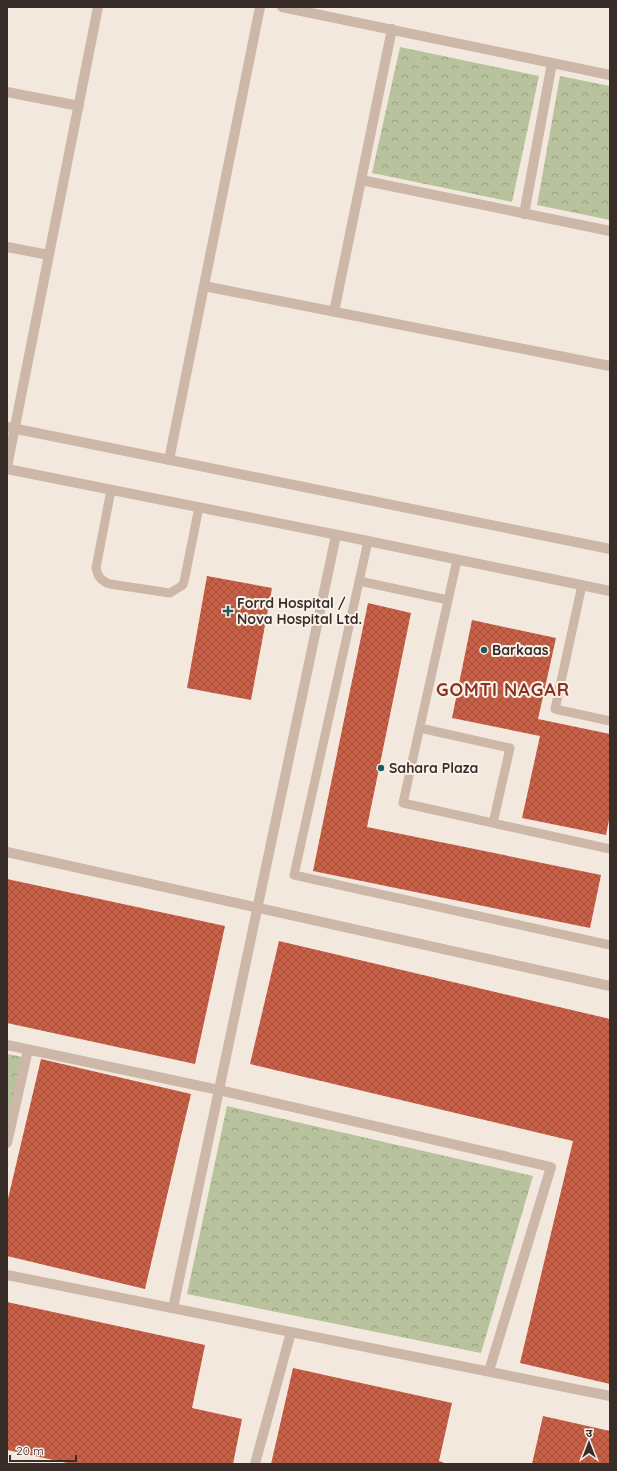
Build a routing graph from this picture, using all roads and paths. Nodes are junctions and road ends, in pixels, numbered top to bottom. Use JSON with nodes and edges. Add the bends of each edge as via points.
{"nodes":[{"id":1,"x":98,"y":7,"type":"edge"},
{"id":2,"x":260,"y":7,"type":"edge"},
{"id":3,"x":282,"y":7,"type":"edge"},
{"id":4,"x":392,"y":29,"type":"junction"},
{"id":5,"x":552,"y":63,"type":"junction"},
{"id":6,"x":610,"y":75,"type":"edge"},
{"id":7,"x":7,"y":92,"type":"edge"},
{"id":8,"x":79,"y":106,"type":"junction"},
{"id":9,"x":361,"y":180,"type":"junction"},
{"id":10,"x":524,"y":214,"type":"junction"},
{"id":11,"x":610,"y":231,"type":"edge"},
{"id":12,"x":7,"y":247,"type":"edge"},
{"id":13,"x":49,"y":255,"type":"junction"},
{"id":14,"x":204,"y":286,"type":"junction"},
{"id":15,"x":334,"y":312,"type":"junction"},
{"id":16,"x":610,"y":366,"type":"edge"},
{"id":17,"x":11,"y":428,"type":"edge"},
{"id":18,"x":169,"y":460,"type":"junction"},
{"id":19,"x":7,"y":468,"type":"edge"},
{"id":20,"x":111,"y":490,"type":"junction"},
{"id":21,"x":199,"y":507,"type":"junction"},
{"id":22,"x":336,"y":535,"type":"junction"},
{"id":23,"x":368,"y":541,"type":"junction"},
{"id":24,"x":610,"y":548,"type":"edge"},
{"id":25,"x":457,"y":560,"type":"junction"},
{"id":26,"x":360,"y":581,"type":"junction"},
{"id":27,"x":582,"y":586,"type":"junction"},
{"id":28,"x":610,"y":591,"type":"edge"},
{"id":29,"x":448,"y":600,"type":"junction"},
{"id":30,"x":610,"y":721,"type":"edge"},
{"id":31,"x":420,"y":728,"type":"junction"},
{"id":32,"x":493,"y":823,"type":"junction"},
{"id":33,"x":610,"y":849,"type":"edge"},
{"id":34,"x":7,"y":852,"type":"edge"},
{"id":35,"x":257,"y":908,"type":"junction"},
{"id":36,"x":610,"y":945,"type":"edge"},
{"id":37,"x":610,"y":986,"type":"edge"},
{"id":38,"x":7,"y":1045,"type":"edge"},
{"id":39,"x":28,"y":1050,"type":"junction"},
{"id":40,"x":219,"y":1090,"type":"junction"},
{"id":41,"x":7,"y":1143,"type":"edge"},
{"id":42,"x":7,"y":1275,"type":"edge"},
{"id":43,"x":173,"y":1308,"type":"junction"},
{"id":44,"x":290,"y":1332,"type":"junction"},
{"id":45,"x":488,"y":1371,"type":"junction"},
{"id":46,"x":610,"y":1396,"type":"edge"},
{"id":47,"x":255,"y":1464,"type":"edge"}],
"edges":[{"from":1,"to":8,"type":"street"},
{"from":2,"to":14,"type":"street"},
{"from":3,"to":4,"type":"street"},
{"from":4,"to":5,"type":"street"},
{"from":4,"to":9,"type":"street"},
{"from":5,"to":6,"type":"street"},
{"from":5,"to":10,"type":"street"},
{"from":7,"to":8,"type":"street"},
{"from":8,"to":13,"type":"street"},
{"from":9,"to":10,"type":"street"},
{"from":9,"to":15,"type":"street"},
{"from":10,"to":11,"type":"street"},
{"from":12,"to":13,"type":"street"},
{"from":13,"to":17,"type":"street"},
{"from":14,"to":15,"type":"street"},
{"from":14,"to":18,"type":"street"},
{"from":15,"to":16,"type":"street"},
{"from":17,"to":18,"type":"street"},
{"from":17,"to":19,"type":"street"},
{"from":18,"to":24,"type":"street"},
{"from":19,"to":20,"type":"street"},
{"from":20,"to":21,"type":"street"},
{"from":20,"to":21,"type":"lane","via":[[96,568],[103,581],[110,584],[170,593],[182,586],[186,577]]},
{"from":21,"to":22,"type":"street"},
{"from":22,"to":23,"type":"street"},
{"from":22,"to":35,"type":"street"},
{"from":23,"to":25,"type":"street"},
{"from":23,"to":26,"type":"lane"},
{"from":25,"to":27,"type":"street"},
{"from":25,"to":29,"type":"lane"},
{"from":26,"to":29,"type":"lane"},
{"from":26,"to":36,"type":"lane","via":[[294,875]]},
{"from":27,"to":28,"type":"street"},
{"from":27,"to":30,"type":"lane","via":[[554,709]]},
{"from":29,"to":31,"type":"lane"},
{"from":31,"to":32,"type":"lane","via":[[510,748]]},
{"from":31,"to":32,"type":"lane","via":[[403,803]]},
{"from":32,"to":33,"type":"lane"},
{"from":34,"to":35,"type":"street"},
{"from":35,"to":37,"type":"street"},
{"from":35,"to":40,"type":"street"},
{"from":38,"to":39,"type":"street"},
{"from":39,"to":40,"type":"street"},
{"from":39,"to":41,"type":"street"},
{"from":40,"to":43,"type":"street"},
{"from":40,"to":45,"type":"street","via":[[551,1167]]},
{"from":42,"to":43,"type":"street"},
{"from":43,"to":44,"type":"street"},
{"from":44,"to":45,"type":"street"},
{"from":44,"to":47,"type":"street"},
{"from":45,"to":46,"type":"street"}]}
